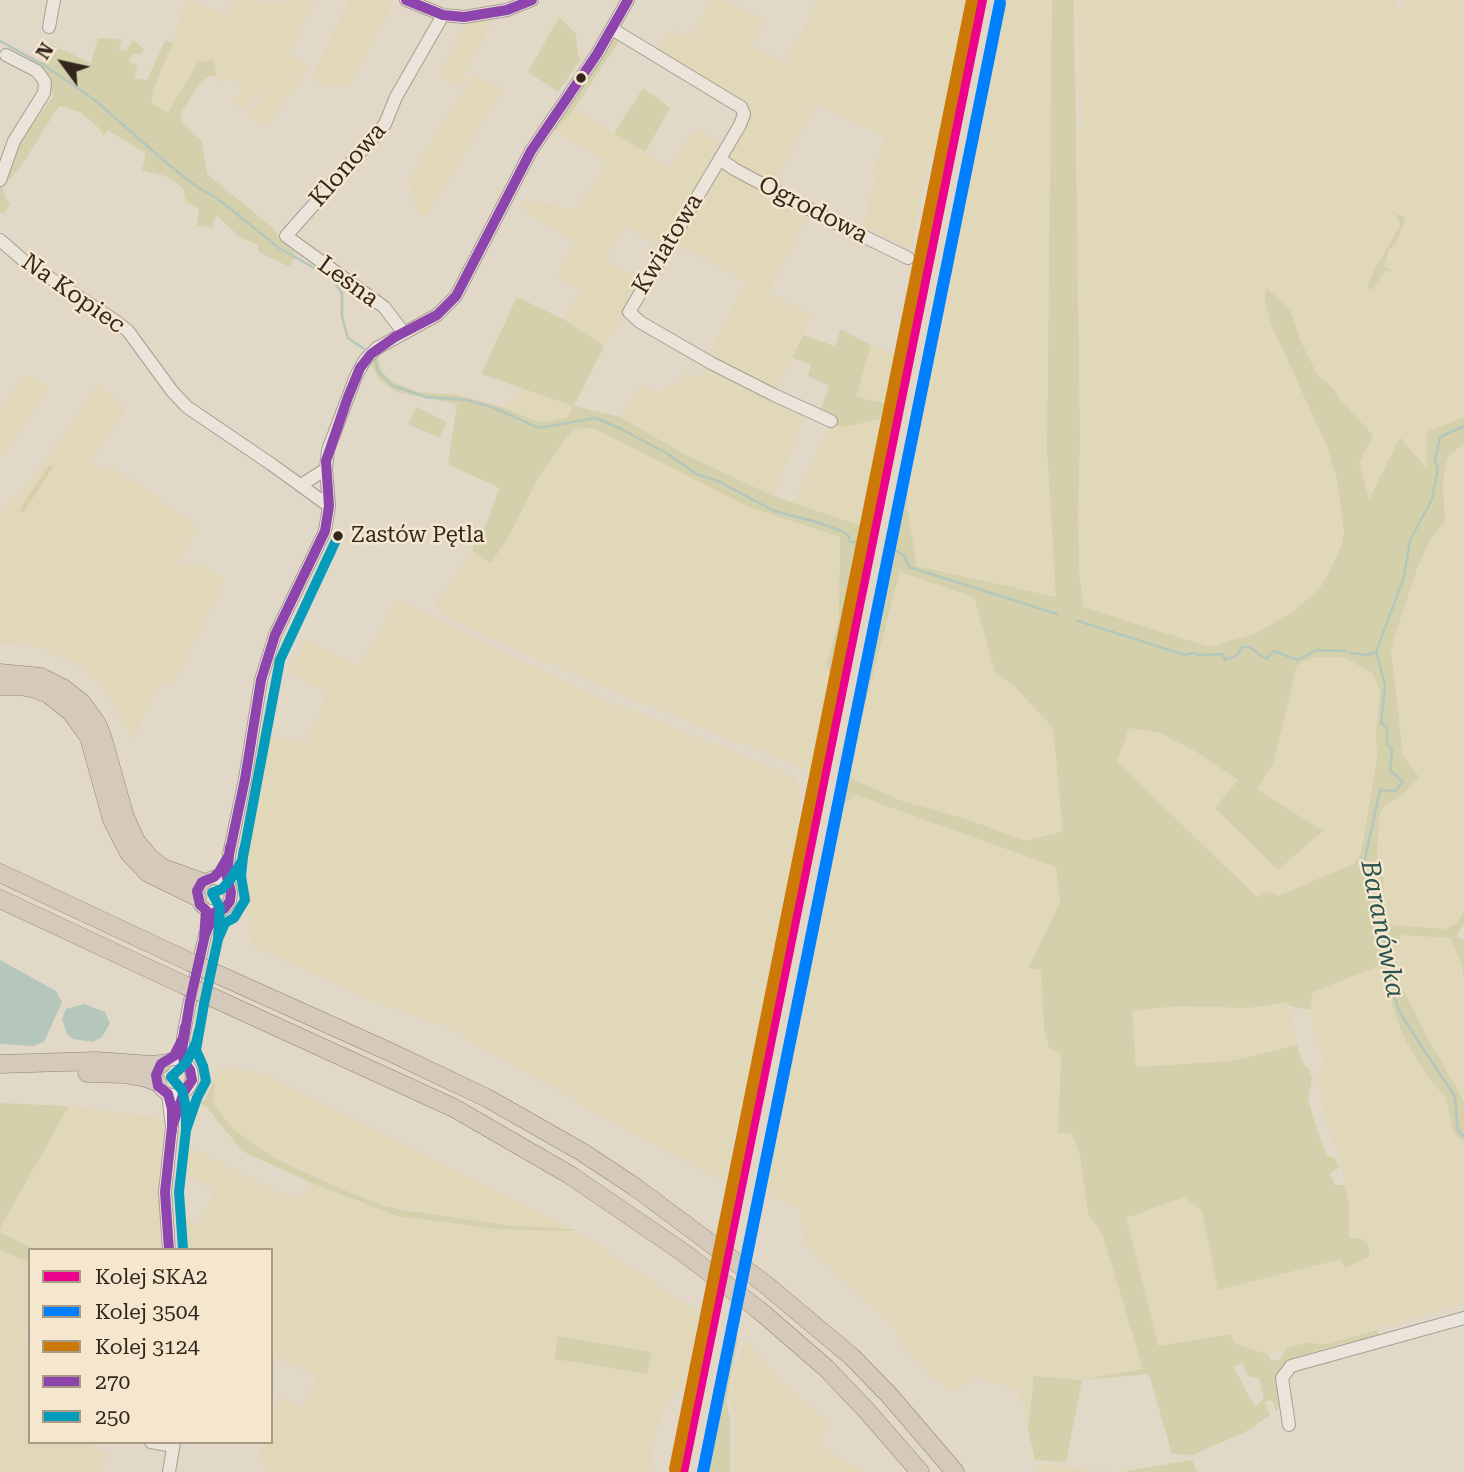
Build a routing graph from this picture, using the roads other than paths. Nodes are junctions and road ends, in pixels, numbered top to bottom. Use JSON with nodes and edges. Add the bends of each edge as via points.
{"nodes":[{"id":1,"x":54,"y":0,"type":"edge"},
{"id":2,"x":406,"y":0,"type":"edge"},
{"id":3,"x":532,"y":0,"type":"edge"},
{"id":4,"x":628,"y":0,"type":"edge"},
{"id":5,"x":443,"y":15,"type":"junction"},
{"id":6,"x":49,"y":27,"type":"dead end"},
{"id":7,"x":612,"y":29,"type":"junction"},
{"id":8,"x":6,"y":55,"type":"dead end"},
{"id":9,"x":720,"y":159,"type":"junction"},
{"id":10,"x":0,"y":180,"type":"edge"},
{"id":11,"x":286,"y":236,"type":"joint"},
{"id":12,"x":0,"y":240,"type":"edge"},
{"id":13,"x":908,"y":258,"type":"dead end"},
{"id":14,"x":404,"y":332,"type":"junction"},
{"id":15,"x":831,"y":421,"type":"dead end"},
{"id":16,"x":326,"y":469,"type":"junction"},
{"id":17,"x":301,"y":485,"type":"junction"},
{"id":18,"x":328,"y":506,"type":"junction"},
{"id":19,"x":0,"y":673,"type":"edge"},
{"id":20,"x":0,"y":686,"type":"edge"},
{"id":21,"x":229,"y":855,"type":"junction"},
{"id":22,"x":0,"y":873,"type":"edge"},
{"id":23,"x":228,"y":883,"type":"junction"},
{"id":24,"x":207,"y":896,"type":"junction"},
{"id":25,"x":2,"y":901,"type":"edge"},
{"id":26,"x":183,"y":1038,"type":"junction"},
{"id":27,"x":166,"y":1061,"type":"junction"},
{"id":28,"x":184,"y":1062,"type":"junction"},
{"id":29,"x":0,"y":1064,"type":"edge"},
{"id":30,"x":0,"y":1076,"type":"edge"},
{"id":31,"x":162,"y":1088,"type":"junction"},
{"id":32,"x":184,"y":1092,"type":"junction"},
{"id":33,"x":172,"y":1127,"type":"junction"},
{"id":34,"x":169,"y":1248,"type":"edge"},
{"id":35,"x":1464,"y":1318,"type":"edge"},
{"id":36,"x":1289,"y":1425,"type":"dead end"},
{"id":37,"x":174,"y":1444,"type":"edge"},
{"id":38,"x":169,"y":1472,"type":"edge"},
{"id":39,"x":920,"y":1472,"type":"edge"},
{"id":40,"x":955,"y":1472,"type":"edge"}],
"edges":[{"from":1,"to":6,"type":"street"},
{"from":2,"to":5,"type":"street"},
{"from":3,"to":5,"type":"street","via":[[485,15]]},
{"from":4,"to":7,"type":"street"},
{"from":5,"to":11,"type":"street","name":"Klonowa","via":[[385,124]]},
{"from":7,"to":9,"type":"street","name":"Kwiatowa","via":[[741,107],[742,120]]},
{"from":7,"to":14,"type":"street","via":[[531,151],[456,296],[437,315]]},
{"from":8,"to":10,"type":"street","via":[[37,71],[44,93],[14,141]]},
{"from":9,"to":13,"type":"street","name":"Ogrodowa"},
{"from":9,"to":15,"type":"street","name":"Kwiatowa","via":[[629,313],[711,363]]},
{"from":11,"to":14,"type":"street","name":"Leśna","via":[[384,307]]},
{"from":12,"to":17,"type":"street","name":"Na Kopiec","via":[[128,331],[187,407]]},
{"from":14,"to":16,"type":"street","via":[[377,348],[360,368],[328,450]]},
{"from":16,"to":17,"type":"street"},
{"from":16,"to":18,"type":"street"},
{"from":17,"to":18,"type":"street","name":"Na Kopiec"},
{"from":18,"to":21,"type":"street","via":[[326,531],[267,656]]},
{"from":19,"to":24,"type":"highway","via":[[41,677],[82,703],[102,736],[136,841],[150,858]]},
{"from":20,"to":24,"type":"highway","via":[[35,689],[71,712],[89,737],[112,820],[128,853],[148,873]]},
{"from":21,"to":23,"type":"street"},
{"from":21,"to":24,"type":"street"},
{"from":22,"to":40,"type":"highway","bridge":true,"via":[[487,1098],[582,1153],[690,1227],[852,1357]]},
{"from":23,"to":24,"type":"street"},
{"from":23,"to":24,"type":"street","via":[[230,901],[224,909]]},
{"from":24,"to":26,"type":"street","via":[[205,935]]},
{"from":25,"to":39,"type":"highway","bridge":true,"via":[[454,1108],[570,1175],[759,1310],[826,1368]]},
{"from":26,"to":27,"type":"street"},
{"from":26,"to":28,"type":"street"},
{"from":27,"to":28,"type":"street"},
{"from":27,"to":29,"type":"highway","via":[[152,1065],[104,1061]]},
{"from":27,"to":31,"type":"street","via":[[156,1075]]},
{"from":28,"to":32,"type":"street","via":[[192,1080]]},
{"from":30,"to":31,"type":"highway","via":[[109,1073],[140,1076]]},
{"from":31,"to":32,"type":"street","via":[[174,1095]]},
{"from":31,"to":33,"type":"street"},
{"from":32,"to":33,"type":"street"},
{"from":33,"to":34,"type":"street","via":[[164,1192]]},
{"from":35,"to":36,"type":"street","via":[[1291,1366],[1282,1378]]},
{"from":37,"to":38,"type":"street"}]}
